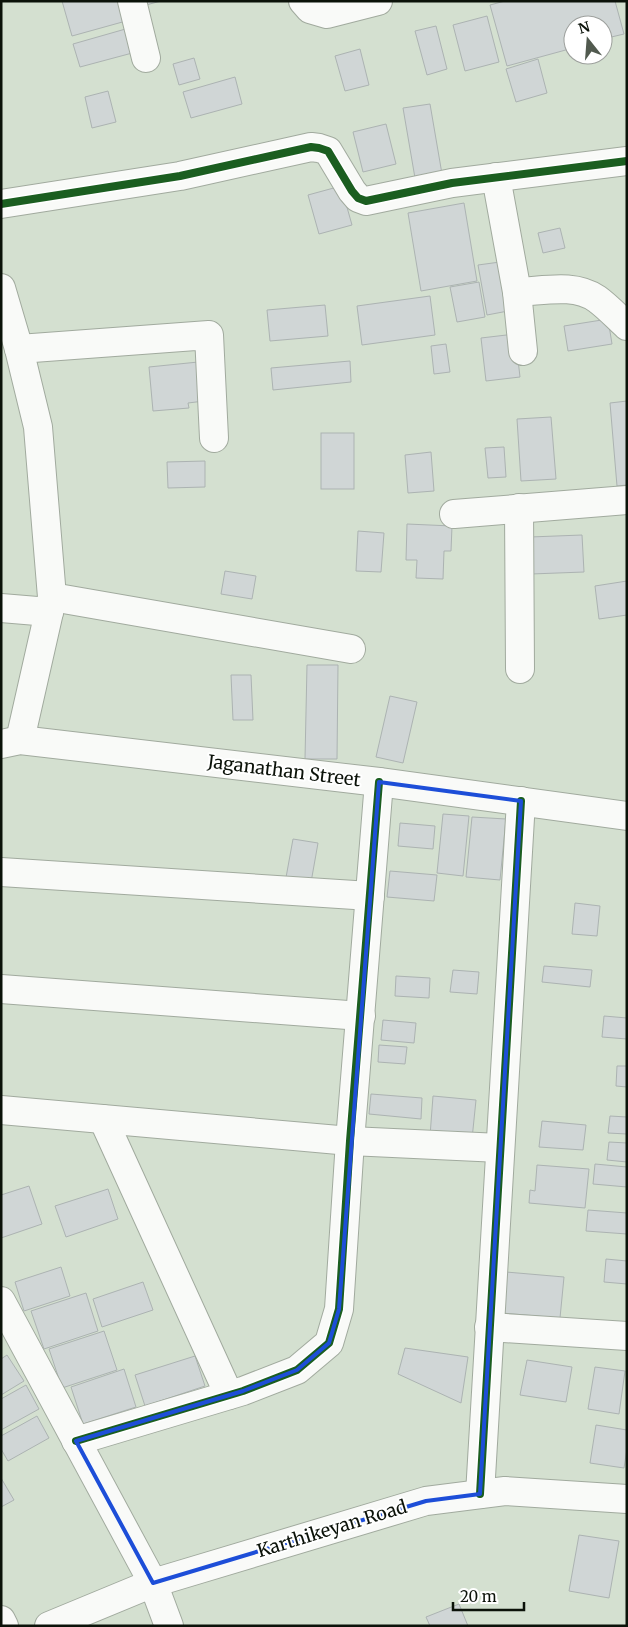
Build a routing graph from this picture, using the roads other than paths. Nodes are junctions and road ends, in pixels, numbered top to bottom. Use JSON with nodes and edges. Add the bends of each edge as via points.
{"nodes":[{"id":1,"x":132,"y":1,"type":"edge"},
{"id":2,"x":303,"y":1,"type":"edge"},
{"id":3,"x":378,"y":1,"type":"edge"},
{"id":4,"x":146,"y":58,"type":"dead end"},
{"id":5,"x":627,"y":161,"type":"edge"},
{"id":6,"x":496,"y":177,"type":"junction"},
{"id":7,"x":1,"y":204,"type":"edge"},
{"id":8,"x":1,"y":288,"type":"edge"},
{"id":9,"x":517,"y":292,"type":"junction"},
{"id":10,"x":627,"y":326,"type":"edge"},
{"id":11,"x":18,"y":349,"type":"junction"},
{"id":12,"x":523,"y":350,"type":"dead end"},
{"id":13,"x":214,"y":438,"type":"dead end"},
{"id":14,"x":627,"y":500,"type":"edge"},
{"id":15,"x":519,"y":508,"type":"junction"},
{"id":16,"x":454,"y":514,"type":"dead end"},
{"id":17,"x":50,"y":605,"type":"junction"},
{"id":18,"x":1,"y":608,"type":"edge"},
{"id":19,"x":351,"y":649,"type":"dead end"},
{"id":20,"x":520,"y":670,"type":"dead end"},
{"id":21,"x":11,"y":742,"type":"edge"},
{"id":22,"x":379,"y":782,"type":"junction"},
{"id":23,"x":521,"y":801,"type":"junction"},
{"id":24,"x":627,"y":816,"type":"edge"},
{"id":25,"x":1,"y":872,"type":"edge"},
{"id":26,"x":370,"y":896,"type":"junction"},
{"id":27,"x":1,"y":989,"type":"edge"},
{"id":28,"x":361,"y":1016,"type":"junction"},
{"id":29,"x":1,"y":1110,"type":"edge"},
{"id":30,"x":103,"y":1119,"type":"junction"},
{"id":31,"x":350,"y":1141,"type":"junction"},
{"id":32,"x":500,"y":1148,"type":"junction"},
{"id":33,"x":1,"y":1301,"type":"edge"},
{"id":34,"x":490,"y":1327,"type":"junction"},
{"id":35,"x":627,"y":1336,"type":"edge"},
{"id":36,"x":230,"y":1395,"type":"junction"},
{"id":37,"x":76,"y":1441,"type":"junction"},
{"id":38,"x":480,"y":1494,"type":"junction"},
{"id":39,"x":627,"y":1499,"type":"edge"},
{"id":40,"x":153,"y":1583,"type":"junction"},
{"id":41,"x":1,"y":1620,"type":"edge"},
{"id":42,"x":4,"y":1626,"type":"edge"},
{"id":43,"x":49,"y":1626,"type":"edge"},
{"id":44,"x":169,"y":1626,"type":"edge"}],
"edges":[{"from":1,"to":4,"type":"street"},
{"from":2,"to":3,"type":"street","via":[[310,9],[327,14]]},
{"from":5,"to":6,"type":"street"},
{"from":6,"to":7,"type":"street","via":[[366,201],[352,191],[328,151],[311,147],[180,176]]},
{"from":6,"to":9,"type":"street"},
{"from":8,"to":11,"type":"street"},
{"from":9,"to":10,"type":"street","via":[[569,288],[588,293]]},
{"from":9,"to":12,"type":"street"},
{"from":11,"to":13,"type":"street","via":[[209,335]]},
{"from":11,"to":17,"type":"street","via":[[38,427]]},
{"from":14,"to":15,"type":"street"},
{"from":15,"to":16,"type":"street"},
{"from":15,"to":20,"type":"street"},
{"from":17,"to":18,"type":"street"},
{"from":17,"to":19,"type":"street"},
{"from":17,"to":21,"type":"street"},
{"from":21,"to":22,"type":"street","name":"Jaganathan Street"},
{"from":22,"to":23,"type":"street","name":"Jaganathan Street"},
{"from":22,"to":26,"type":"street"},
{"from":23,"to":24,"type":"street","name":"Jaganathan Street"},
{"from":23,"to":32,"type":"street"},
{"from":25,"to":26,"type":"street"},
{"from":26,"to":28,"type":"street"},
{"from":27,"to":28,"type":"street"},
{"from":28,"to":31,"type":"street"},
{"from":29,"to":30,"type":"street"},
{"from":30,"to":31,"type":"street"},
{"from":30,"to":36,"type":"street"},
{"from":31,"to":32,"type":"street"},
{"from":31,"to":36,"type":"street","via":[[340,1309],[329,1343],[297,1370]]},
{"from":32,"to":34,"type":"street"},
{"from":33,"to":37,"type":"street"},
{"from":34,"to":35,"type":"street"},
{"from":34,"to":38,"type":"street"},
{"from":36,"to":37,"type":"street"},
{"from":37,"to":40,"type":"street"},
{"from":38,"to":39,"type":"street","name":"Karthikeyan Road","via":[[505,1491]]},
{"from":38,"to":40,"type":"street","name":"Karthikeyan Road","via":[[426,1501]]},
{"from":40,"to":43,"type":"street","name":"Karthikeyan Road"},
{"from":40,"to":44,"type":"street"},
{"from":41,"to":42,"type":"street"}]}
